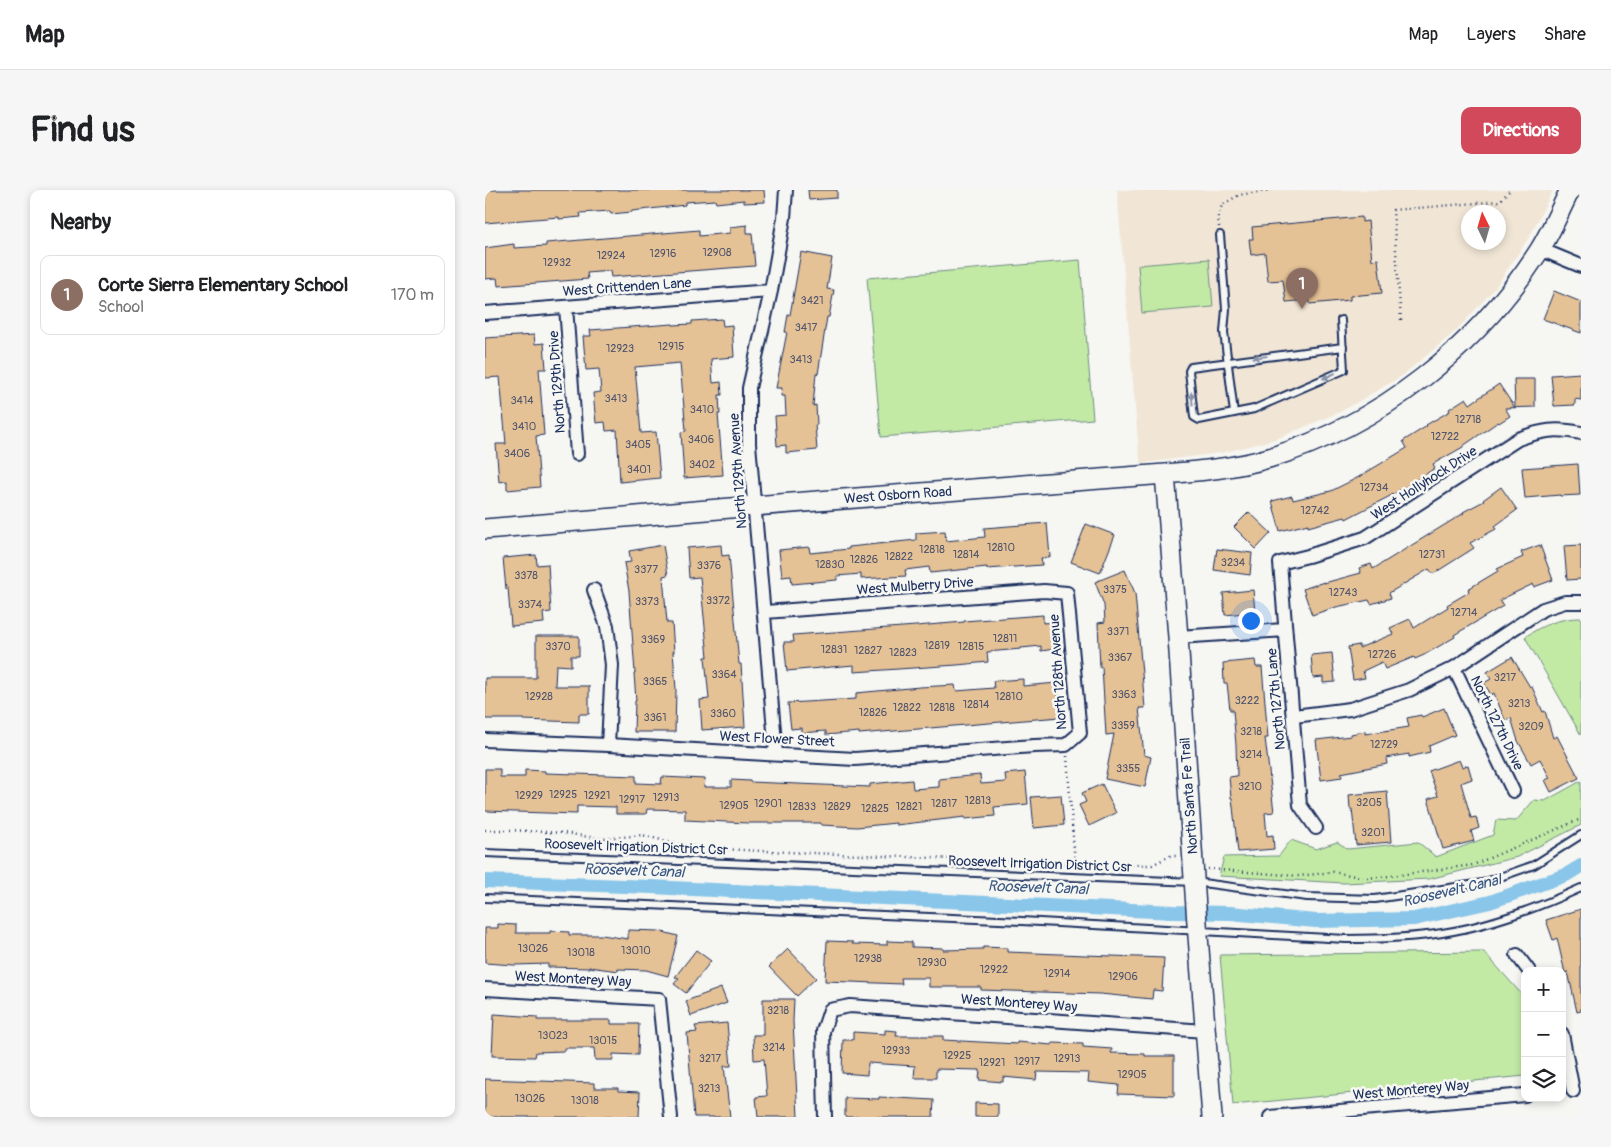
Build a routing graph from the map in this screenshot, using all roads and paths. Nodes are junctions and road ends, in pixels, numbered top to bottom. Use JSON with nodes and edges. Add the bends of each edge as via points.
{"nodes":[{"id":1,"x":786,"y":190,"type":"edge"},
{"id":2,"x":1271,"y":190,"type":"edge"},
{"id":3,"x":1510,"y":190,"type":"edge"},
{"id":4,"x":1570,"y":190,"type":"edge"},
{"id":5,"x":1220,"y":235,"type":"joint"},
{"id":6,"x":1540,"y":249,"type":"junction"},
{"id":7,"x":1581,"y":266,"type":"edge"},
{"id":8,"x":771,"y":291,"type":"junction"},
{"id":9,"x":566,"y":307,"type":"junction"},
{"id":10,"x":485,"y":313,"type":"edge"},
{"id":11,"x":1341,"y":320,"type":"dead end"},
{"id":12,"x":1401,"y":320,"type":"dead end"},
{"id":13,"x":1343,"y":347,"type":"junction"},
{"id":14,"x":1227,"y":361,"type":"junction"},
{"id":15,"x":1234,"y":413,"type":"junction"},
{"id":16,"x":1581,"y":433,"type":"edge"},
{"id":17,"x":577,"y":454,"type":"dead end"},
{"id":18,"x":1165,"y":474,"type":"junction"},
{"id":19,"x":754,"y":506,"type":"junction"},
{"id":20,"x":485,"y":529,"type":"edge"},
{"id":21,"x":1280,"y":563,"type":"joint"},
{"id":22,"x":594,"y":590,"type":"dead end"},
{"id":23,"x":1067,"y":593,"type":"joint"},
{"id":24,"x":1581,"y":602,"type":"edge"},
{"id":25,"x":765,"y":612,"type":"junction"},
{"id":26,"x":1285,"y":630,"type":"junction"},
{"id":27,"x":1178,"y":637,"type":"junction"},
{"id":28,"x":1454,"y":668,"type":"junction"},
{"id":29,"x":1294,"y":716,"type":"junction"},
{"id":30,"x":485,"y":740,"type":"edge"},
{"id":31,"x":608,"y":745,"type":"junction"},
{"id":32,"x":1066,"y":745,"type":"junction"},
{"id":33,"x":776,"y":753,"type":"junction"},
{"id":34,"x":1513,"y":791,"type":"dead end"},
{"id":35,"x":1581,"y":819,"type":"edge"},
{"id":36,"x":1316,"y":828,"type":"dead end"},
{"id":37,"x":485,"y":830,"type":"edge"},
{"id":38,"x":1581,"y":836,"type":"edge"},
{"id":39,"x":485,"y":854,"type":"edge"},
{"id":40,"x":1075,"y":864,"type":"junction"},
{"id":41,"x":1194,"y":874,"type":"junction"},
{"id":42,"x":1581,"y":888,"type":"edge"},
{"id":43,"x":485,"y":898,"type":"edge"},
{"id":44,"x":1197,"y":926,"type":"junction"},
{"id":45,"x":1517,"y":955,"type":"dead end"},
{"id":46,"x":1526,"y":967,"type":"edge"},
{"id":47,"x":485,"y":989,"type":"edge"},
{"id":48,"x":1205,"y":1031,"type":"junction"},
{"id":49,"x":1566,"y":1057,"type":"edge"},
{"id":50,"x":1572,"y":1091,"type":"edge"},
{"id":51,"x":1521,"y":1095,"type":"edge"},
{"id":52,"x":671,"y":1117,"type":"edge"},
{"id":53,"x":825,"y":1117,"type":"edge"},
{"id":54,"x":1212,"y":1117,"type":"edge"},
{"id":55,"x":1270,"y":1117,"type":"edge"}],
"edges":[{"from":1,"to":8,"type":"street","name":"North 129th Avenue"},
{"from":2,"to":5,"type":"path","via":[[1239,195],[1222,205],[1218,216]]},
{"from":3,"to":12,"type":"path","via":[[1500,201],[1393,210]]},
{"from":4,"to":6,"type":"street"},
{"from":5,"to":14,"type":"lane"},
{"from":6,"to":7,"type":"street"},
{"from":6,"to":18,"type":"street","name":"West Osborn Road","via":[[1497,309],[1460,348],[1379,409],[1345,428],[1268,458],[1226,468]]},
{"from":8,"to":9,"type":"street","name":"West Crittenden Lane"},
{"from":8,"to":19,"type":"street","name":"North 129th Avenue","via":[[749,388]]},
{"from":9,"to":10,"type":"street","name":"West Crittenden Lane"},
{"from":9,"to":17,"type":"street","name":"North 129th Drive"},
{"from":11,"to":13,"type":"lane"},
{"from":13,"to":14,"type":"lane","one_way":true},
{"from":13,"to":15,"type":"lane","one_way":true,"via":[[1344,370],[1254,409]]},
{"from":14,"to":15,"type":"lane"},
{"from":15,"to":14,"type":"lane","one_way":true,"via":[[1199,420],[1194,417],[1191,367]]},
{"from":16,"to":21,"type":"street","name":"West Hollyhock Drive","via":[[1561,430],[1518,439],[1365,538]]},
{"from":18,"to":19,"type":"street","name":"West Osborn Road"},
{"from":18,"to":27,"type":"street","name":"North Santa Fe Trail"},
{"from":19,"to":20,"type":"street","name":"West Osborn Road"},
{"from":19,"to":25,"type":"street","name":"North 129th Avenue"},
{"from":21,"to":26,"type":"street","name":"North 127th Lane"},
{"from":22,"to":31,"type":"street","via":[[607,626],[612,665]]},
{"from":23,"to":25,"type":"street","name":"West Mulberry Drive","via":[[1044,591]]},
{"from":23,"to":32,"type":"street","name":"North 128th Avenue","via":[[1079,733]]},
{"from":24,"to":28,"type":"street","via":[[1565,602],[1543,609]]},
{"from":25,"to":33,"type":"street","name":"North 129th Avenue"},
{"from":26,"to":27,"type":"street"},
{"from":26,"to":29,"type":"street","name":"North 127th Lane"},
{"from":27,"to":41,"type":"street","name":"North Santa Fe Trail"},
{"from":28,"to":29,"type":"street","via":[[1409,690],[1350,709]]},
{"from":28,"to":34,"type":"street","name":"North 127th Drive"},
{"from":29,"to":36,"type":"street","name":"North 127th Lane","via":[[1300,805]]},
{"from":30,"to":31,"type":"street","name":"West Flower Street"},
{"from":31,"to":33,"type":"street","name":"West Flower Street"},
{"from":32,"to":33,"type":"street","name":"West Flower Street","via":[[855,758]]},
{"from":32,"to":40,"type":"path"},
{"from":35,"to":41,"type":"path","via":[[1473,865],[1366,878],[1333,872],[1299,876],[1229,870]]},
{"from":37,"to":40,"type":"path","via":[[564,833],[602,839],[642,835],[718,850]]},
{"from":38,"to":41,"type":"lane","name":"Roosevelt Irrigation District Csr","via":[[1534,865],[1483,883],[1375,899],[1307,897]]},
{"from":39,"to":41,"type":"lane","name":"Roosevelt Irrigation District Csr"},
{"from":40,"to":41,"type":"path","via":[[1152,865],[1170,856]]},
{"from":41,"to":44,"type":"street","name":"North Santa Fe Trail"},
{"from":42,"to":44,"type":"lane","via":[[1497,920],[1422,936],[1346,939]]},
{"from":43,"to":44,"type":"lane"},
{"from":44,"to":48,"type":"street","name":"North Santa Fe Trail"},
{"from":45,"to":46,"type":"street"},
{"from":47,"to":52,"type":"street","name":"West Monterey Way","via":[[659,999]]},
{"from":48,"to":53,"type":"street","name":"West Monterey Way","via":[[850,1006],[830,1010],[823,1031]]},
{"from":48,"to":54,"type":"street","name":"North Santa Fe Trail"},
{"from":49,"to":50,"type":"street"},
{"from":51,"to":55,"type":"street","name":"West Monterey Way"}]}
